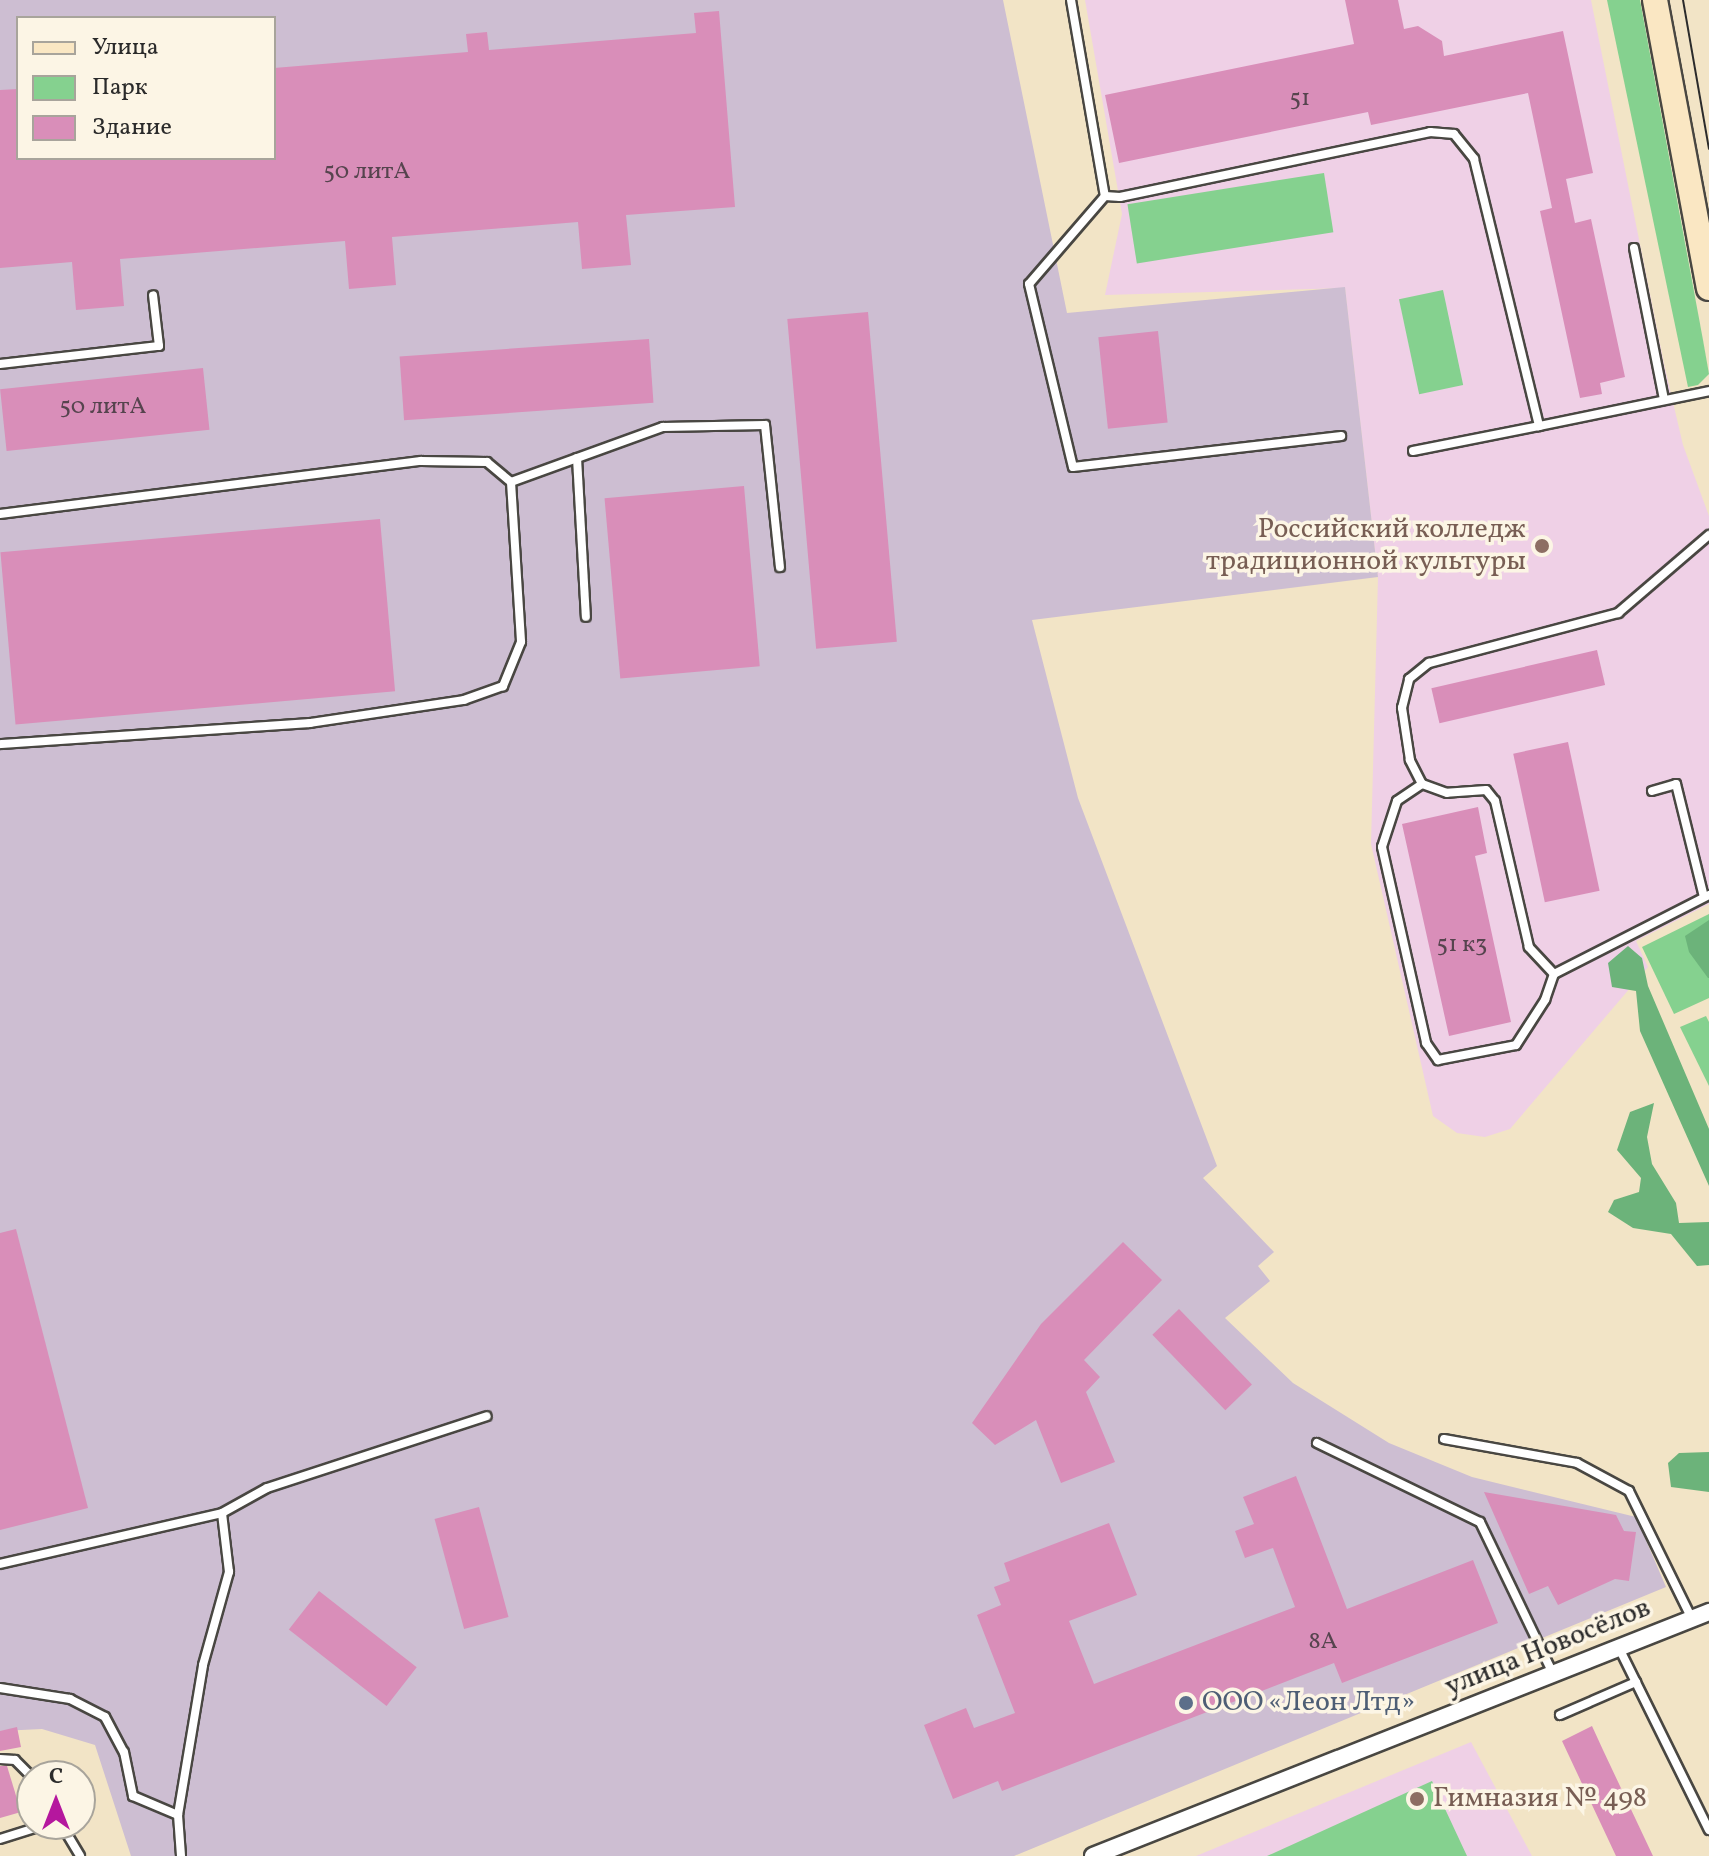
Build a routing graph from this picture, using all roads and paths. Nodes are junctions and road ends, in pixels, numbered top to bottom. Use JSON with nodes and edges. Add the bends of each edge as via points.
{"nodes":[{"id":1,"x":1071,"y":0,"type":"edge"},
{"id":2,"x":1655,"y":0,"type":"edge"},
{"id":3,"x":1105,"y":196,"type":"junction"},
{"id":4,"x":1634,"y":248,"type":"dead end"},
{"id":5,"x":1709,"y":288,"type":"edge"},
{"id":6,"x":153,"y":295,"type":"dead end"},
{"id":7,"x":0,"y":364,"type":"edge"},
{"id":8,"x":1709,"y":391,"type":"edge"},
{"id":9,"x":1664,"y":399,"type":"junction"},
{"id":10,"x":1539,"y":426,"type":"junction"},
{"id":11,"x":1341,"y":436,"type":"dead end"},
{"id":12,"x":1413,"y":451,"type":"dead end"},
{"id":13,"x":577,"y":458,"type":"junction"},
{"id":14,"x":511,"y":482,"type":"junction"},
{"id":15,"x":0,"y":514,"type":"edge"},
{"id":16,"x":1709,"y":535,"type":"edge"},
{"id":17,"x":780,"y":567,"type":"dead end"},
{"id":18,"x":586,"y":617,"type":"dead end"},
{"id":19,"x":0,"y":744,"type":"edge"},
{"id":20,"x":1422,"y":784,"type":"junction"},
{"id":21,"x":1652,"y":791,"type":"dead end"},
{"id":22,"x":1707,"y":896,"type":"edge"},
{"id":23,"x":1554,"y":974,"type":"junction"},
{"id":24,"x":487,"y":1416,"type":"dead end"},
{"id":25,"x":1444,"y":1439,"type":"dead end"},
{"id":26,"x":1317,"y":1443,"type":"dead end"},
{"id":27,"x":222,"y":1513,"type":"junction"},
{"id":28,"x":0,"y":1564,"type":"edge"},
{"id":29,"x":1709,"y":1612,"type":"edge"},
{"id":30,"x":1692,"y":1619,"type":"junction"},
{"id":31,"x":1619,"y":1648,"type":"junction"},
{"id":32,"x":1554,"y":1675,"type":"junction"},
{"id":33,"x":1636,"y":1682,"type":"junction"},
{"id":34,"x":0,"y":1688,"type":"edge"},
{"id":35,"x":1560,"y":1715,"type":"dead end"},
{"id":36,"x":178,"y":1815,"type":"junction"},
{"id":37,"x":1709,"y":1830,"type":"edge"},
{"id":38,"x":181,"y":1856,"type":"edge"},
{"id":39,"x":1093,"y":1856,"type":"edge"}],
"edges":[{"from":1,"to":3,"type":"lane"},
{"from":2,"to":5,"type":"main road"},
{"from":3,"to":10,"type":"lane","via":[[1430,132],[1454,134],[1474,159]]},
{"from":3,"to":11,"type":"lane","via":[[1029,284],[1073,467]]},
{"from":4,"to":9,"type":"lane"},
{"from":6,"to":7,"type":"lane","via":[[159,346]]},
{"from":8,"to":9,"type":"lane"},
{"from":9,"to":10,"type":"lane"},
{"from":10,"to":12,"type":"lane"},
{"from":13,"to":14,"type":"lane"},
{"from":13,"to":17,"type":"lane","via":[[663,427],[765,425]]},
{"from":13,"to":18,"type":"lane"},
{"from":14,"to":15,"type":"lane","via":[[487,462],[421,461]]},
{"from":14,"to":19,"type":"lane","via":[[521,642],[503,686],[464,700],[310,723]]},
{"from":16,"to":20,"type":"lane","via":[[1618,613],[1429,663],[1409,679],[1402,708],[1410,760]]},
{"from":20,"to":23,"type":"lane","via":[[1447,793],[1486,790],[1495,801],[1529,947]]},
{"from":20,"to":23,"type":"lane","via":[[1397,801],[1382,847],[1429,1055],[1450,1061],[1516,1045],[1545,1000]]},
{"from":21,"to":22,"type":"lane","via":[[1676,784]]},
{"from":22,"to":23,"type":"lane"},
{"from":24,"to":27,"type":"lane","via":[[267,1488]]},
{"from":25,"to":30,"type":"lane","via":[[1577,1463],[1629,1491]]},
{"from":26,"to":32,"type":"lane","via":[[1480,1522]]},
{"from":27,"to":28,"type":"lane"},
{"from":27,"to":36,"type":"lane","via":[[229,1572],[203,1665]]},
{"from":29,"to":30,"type":"street","name":"улица Новосёлов"},
{"from":30,"to":31,"type":"street","name":"улица Новосёлов"},
{"from":31,"to":32,"type":"street","name":"улица Новосёлов"},
{"from":31,"to":33,"type":"lane"},
{"from":32,"to":39,"type":"street","name":"улица Новосёлов"},
{"from":33,"to":35,"type":"lane"},
{"from":33,"to":37,"type":"lane"},
{"from":34,"to":36,"type":"lane","via":[[70,1699],[105,1717],[124,1752],[133,1796]]},
{"from":36,"to":38,"type":"lane"}]}
